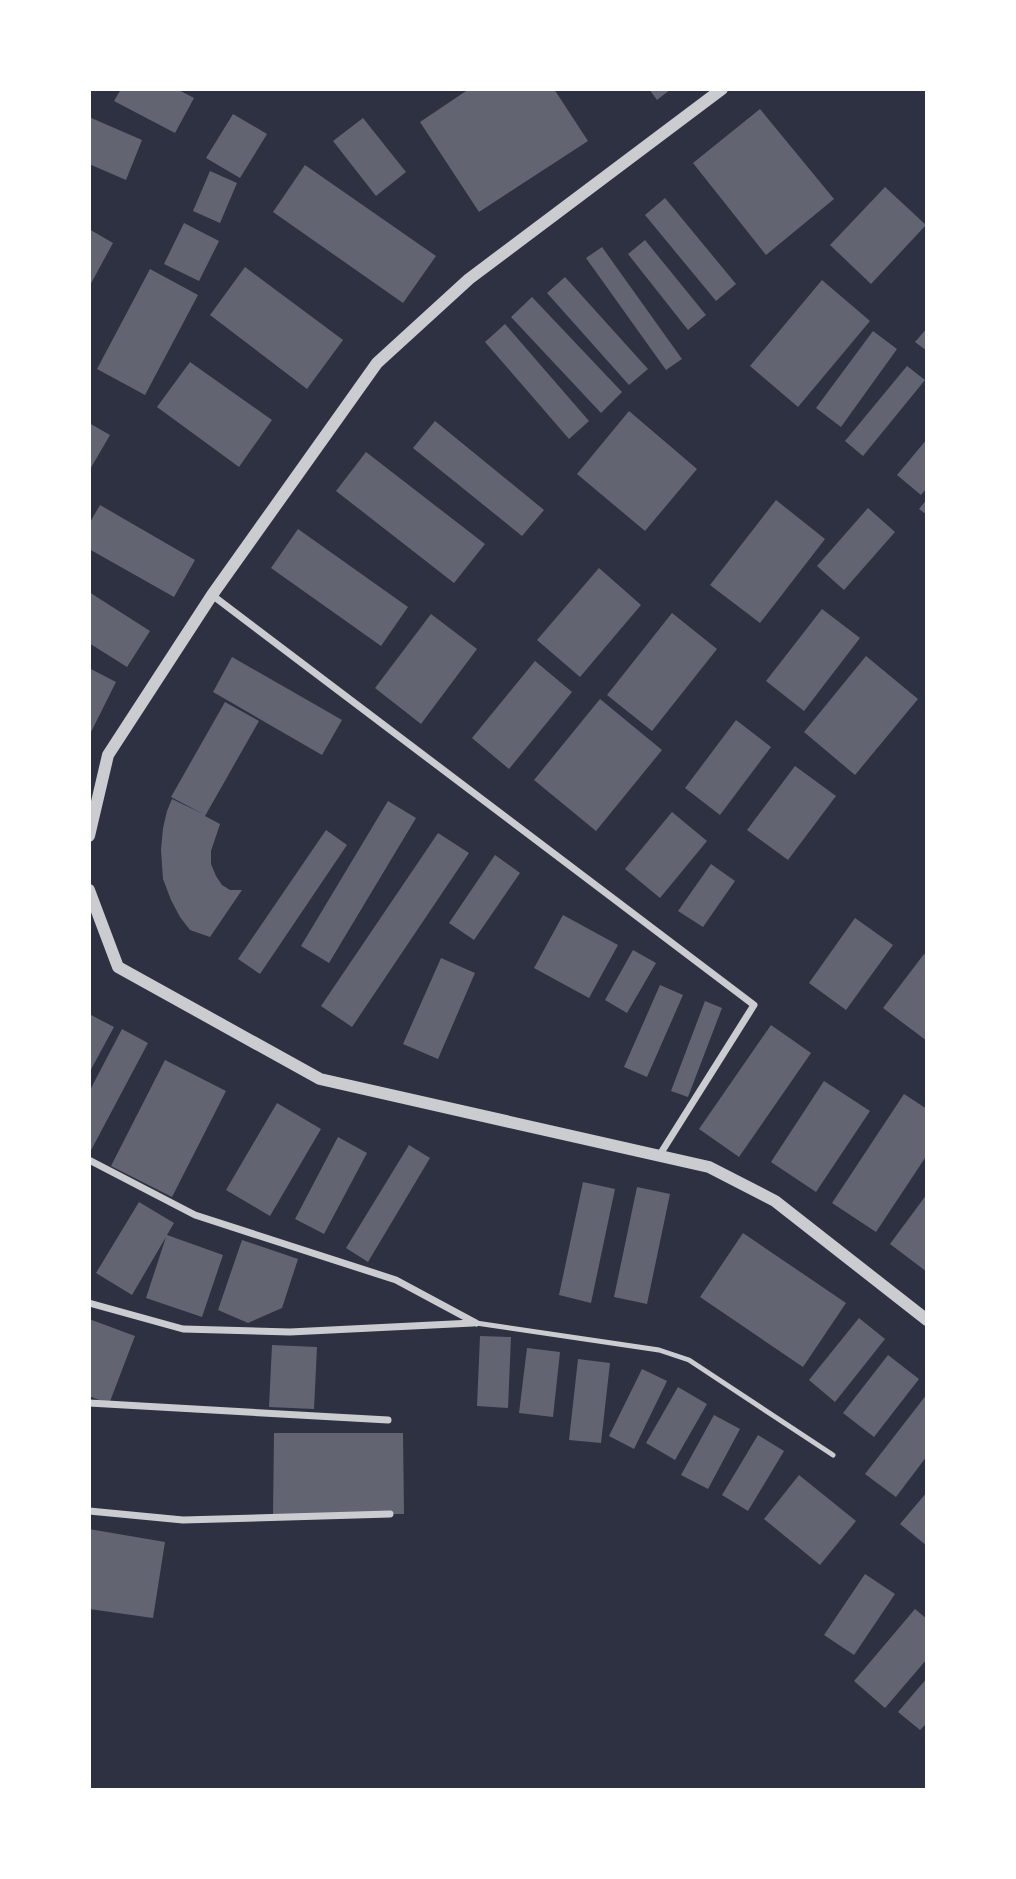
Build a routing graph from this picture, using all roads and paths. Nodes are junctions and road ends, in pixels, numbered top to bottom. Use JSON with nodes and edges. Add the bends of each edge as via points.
{"nodes":[{"id":1,"x":722,"y":89,"type":"edge"},
{"id":2,"x":212,"y":595,"type":"junction"},
{"id":3,"x":89,"y":836,"type":"edge"},
{"id":4,"x":89,"y":890,"type":"edge"},
{"id":5,"x":658,"y":1156,"type":"junction"},
{"id":6,"x":89,"y":1160,"type":"edge"},
{"id":7,"x":89,"y":1303,"type":"edge"},
{"id":8,"x":927,"y":1320,"type":"edge"},
{"id":9,"x":475,"y":1323,"type":"junction"},
{"id":10,"x":89,"y":1403,"type":"edge"},
{"id":11,"x":388,"y":1420,"type":"dead end"},
{"id":12,"x":833,"y":1455,"type":"dead end"},
{"id":13,"x":89,"y":1511,"type":"edge"},
{"id":14,"x":390,"y":1514,"type":"dead end"}],
"edges":[{"from":1,"to":2,"type":"street","via":[[469,279],[377,363]]},
{"from":2,"to":3,"type":"street","via":[[108,755]]},
{"from":2,"to":5,"type":"street","via":[[754,1005]]},
{"from":4,"to":5,"type":"street","via":[[118,967],[320,1079]]},
{"from":5,"to":8,"type":"street","via":[[709,1167],[775,1201]]},
{"from":6,"to":9,"type":"street","via":[[195,1215],[396,1280]]},
{"from":7,"to":9,"type":"street","via":[[183,1329],[290,1332]]},
{"from":9,"to":12,"type":"lane","via":[[659,1350],[689,1360]]},
{"from":10,"to":11,"type":"street"},
{"from":13,"to":14,"type":"street","via":[[183,1520]]}]}
